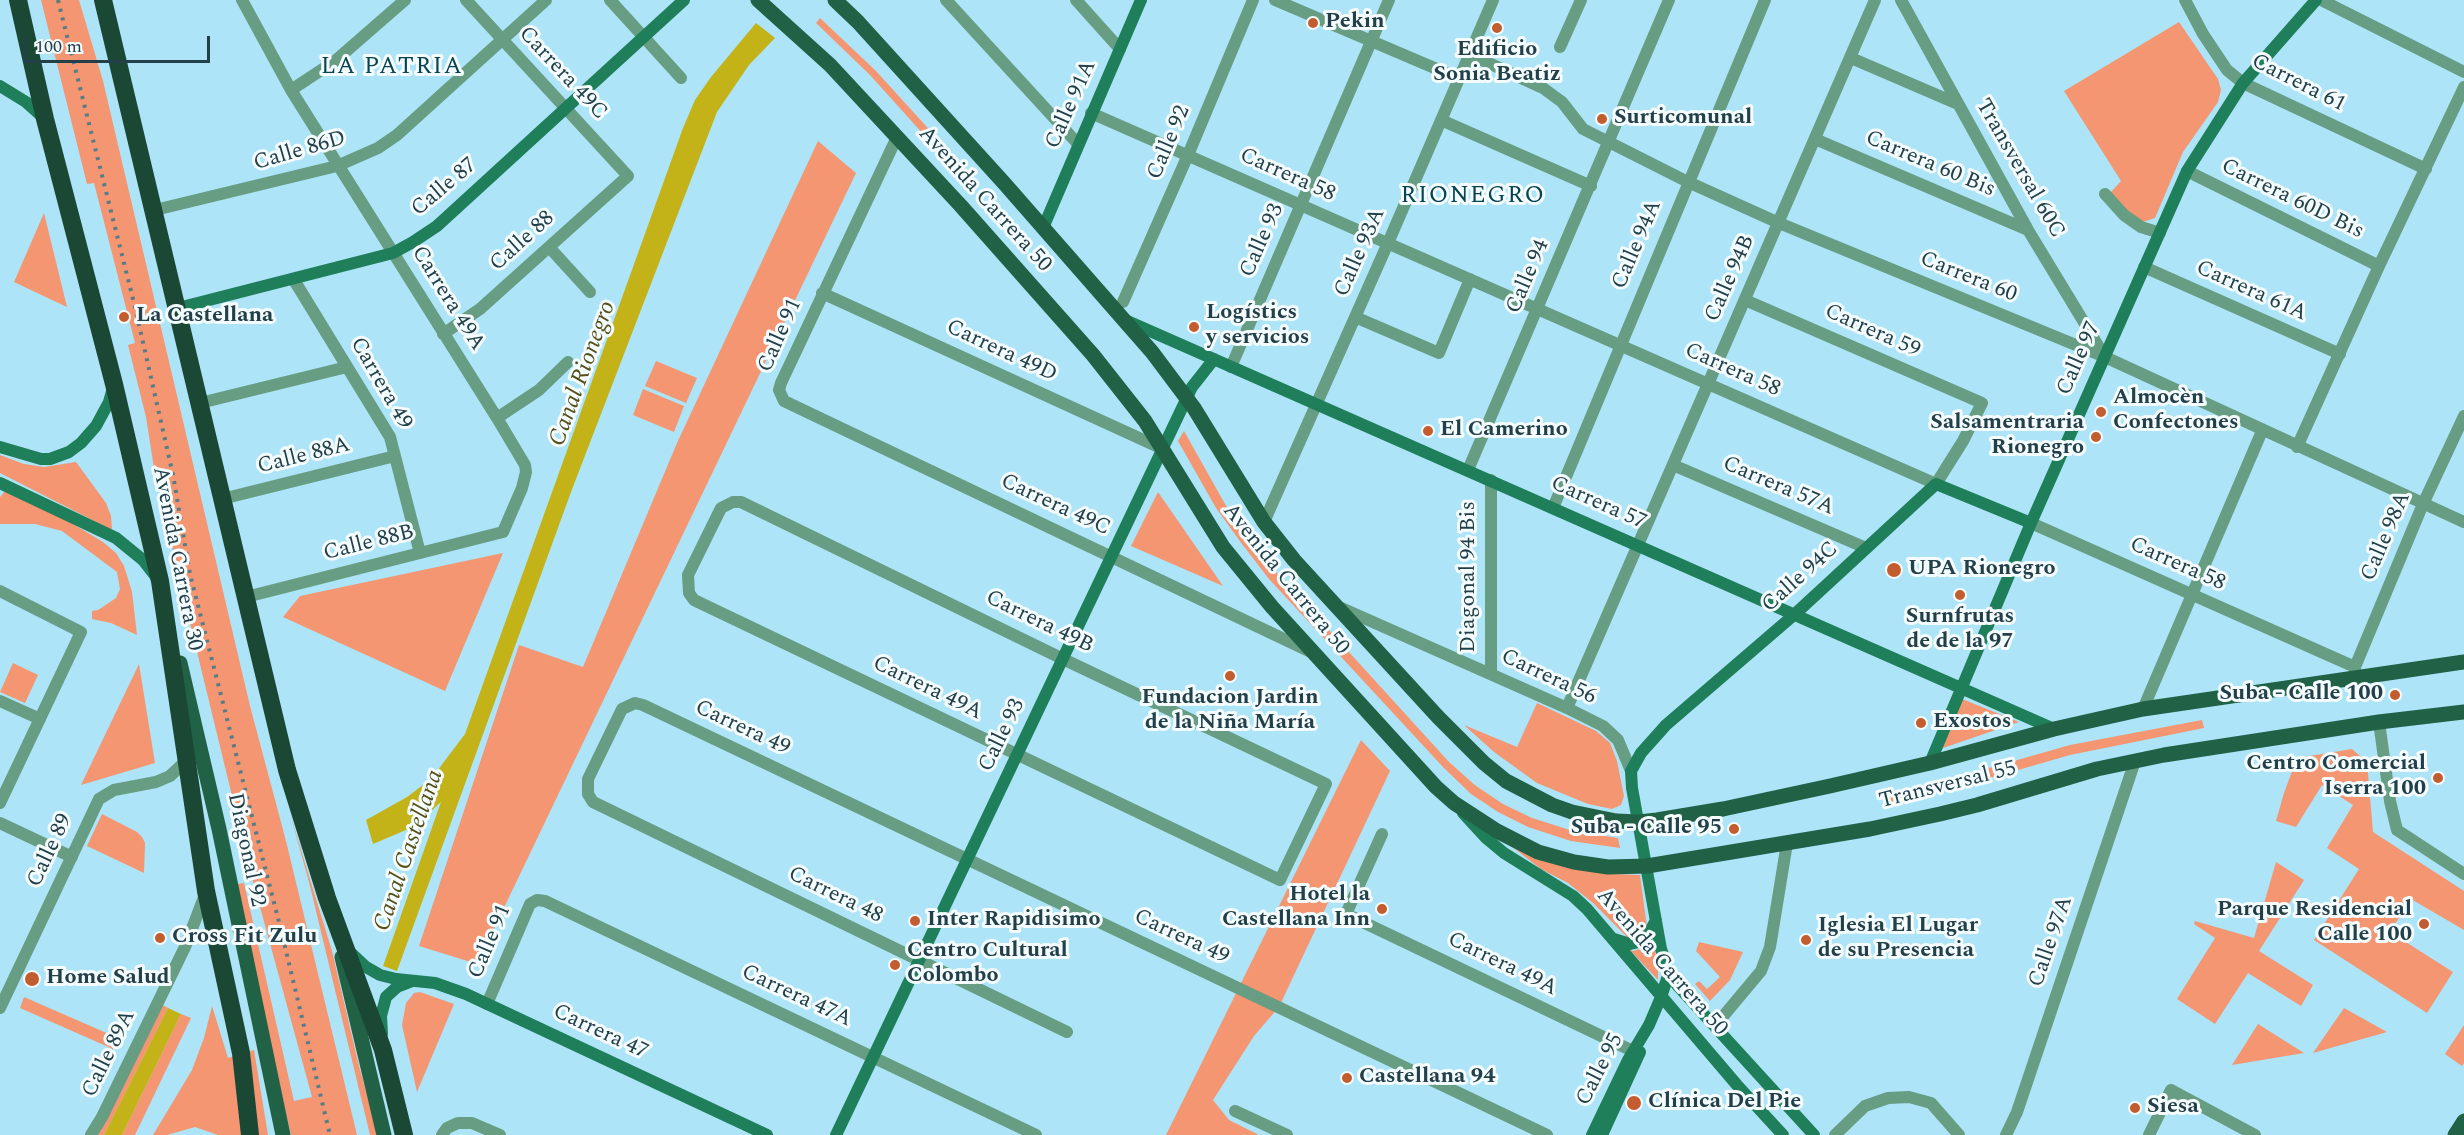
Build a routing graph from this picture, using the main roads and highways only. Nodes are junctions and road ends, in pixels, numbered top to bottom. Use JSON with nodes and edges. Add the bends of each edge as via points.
{"nodes":[{"id":1,"x":18,"y":0,"type":"edge"},
{"id":2,"x":103,"y":0,"type":"edge"},
{"id":3,"x":758,"y":0,"type":"edge"},
{"id":4,"x":839,"y":1,"type":"edge"},
{"id":5,"x":160,"y":581,"type":"junction"},
{"id":6,"x":2464,"y":662,"type":"edge"},
{"id":7,"x":2464,"y":711,"type":"edge"},
{"id":8,"x":1454,"y":803,"type":"joint"},
{"id":9,"x":1639,"y":822,"type":"joint"},
{"id":10,"x":327,"y":898,"type":"junction"},
{"id":11,"x":2464,"y":1121,"type":"edge"},
{"id":12,"x":282,"y":1133,"type":"edge"},
{"id":13,"x":250,"y":1135,"type":"edge"},
{"id":14,"x":384,"y":1135,"type":"edge"},
{"id":15,"x":404,"y":1135,"type":"edge"},
{"id":16,"x":2455,"y":1135,"type":"edge"}],
"edges":[{"from":1,"to":5,"type":"highway","name":"Avenida Carrera 30"},
{"from":2,"to":10,"type":"highway","via":[[287,770]]},
{"from":3,"to":8,"type":"main road","name":"Avenida Carrera 50","via":[[817,52],[1093,355],[1145,421],[1223,547],[1272,607]]},
{"from":4,"to":9,"type":"main road","name":"Avenida Carrera 50","via":[[1124,320],[1187,397],[1264,522],[1294,560],[1438,717],[1506,781],[1527,794],[1594,818]]},
{"from":5,"to":12,"type":"main road","name":"Diagonal 92","via":[[219,829]]},
{"from":5,"to":13,"type":"highway","name":"Avenida Carrera 30","via":[[206,891],[240,1053]]},
{"from":6,"to":9,"type":"main road","name":"Transversal 55","via":[[2355,672],[2143,709],[1760,802]]},
{"from":7,"to":8,"type":"main road","name":"Transversal 55","via":[[2135,761],[1940,814],[1647,866],[1608,867],[1538,852]]},
{"from":10,"to":14,"type":"main road"},
{"from":10,"to":15,"type":"highway","via":[[383,1050]]},
{"from":11,"to":16,"type":"main road"}]}
